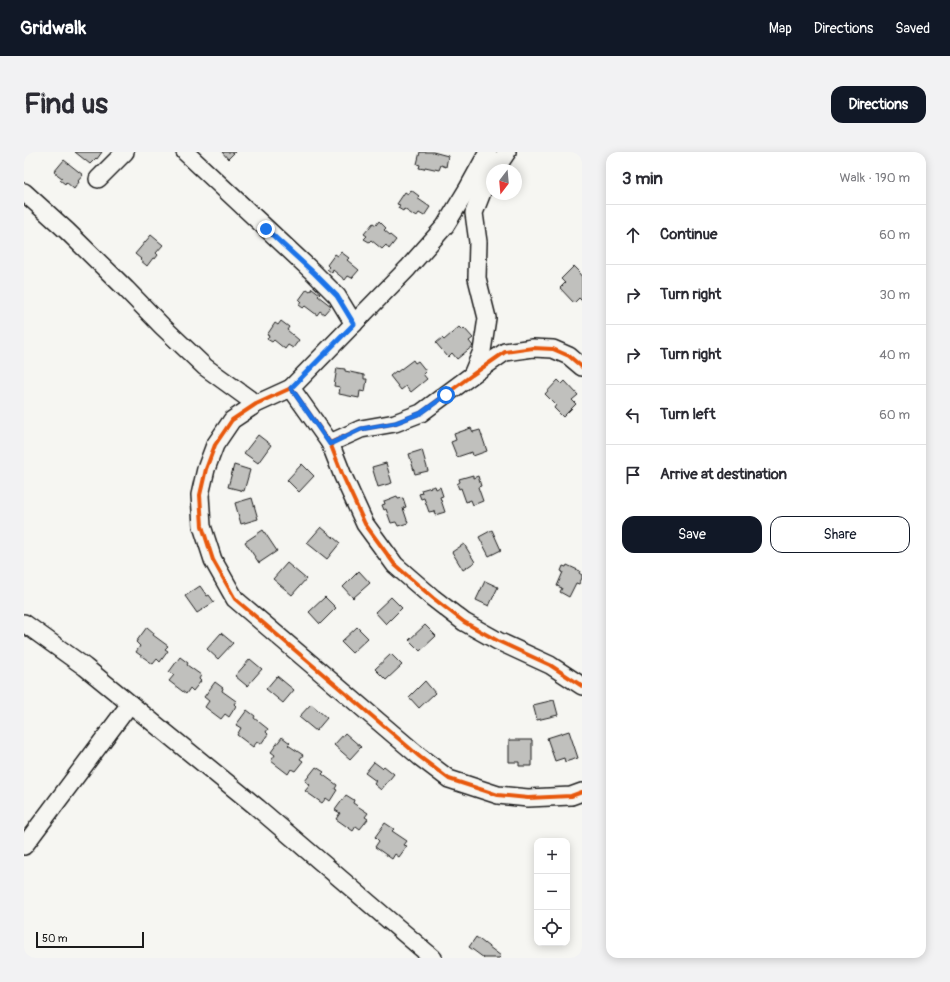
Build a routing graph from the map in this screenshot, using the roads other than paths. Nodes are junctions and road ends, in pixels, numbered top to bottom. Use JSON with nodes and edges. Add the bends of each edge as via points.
{"nodes":[{"id":1,"x":125,"y":152,"type":"edge"},
{"id":2,"x":185,"y":152,"type":"edge"},
{"id":3,"x":488,"y":152,"type":"edge"},
{"id":4,"x":507,"y":152,"type":"edge"},
{"id":5,"x":499,"y":164,"type":"edge"},
{"id":6,"x":98,"y":179,"type":"dead end"},
{"id":7,"x":486,"y":182,"type":"edge"},
{"id":8,"x":24,"y":192,"type":"edge"},
{"id":9,"x":354,"y":324,"type":"junction"},
{"id":10,"x":582,"y":367,"type":"edge"},
{"id":11,"x":472,"y":375,"type":"junction"},
{"id":12,"x":291,"y":388,"type":"junction"},
{"id":13,"x":256,"y":404,"type":"junction"},
{"id":14,"x":330,"y":444,"type":"junction"},
{"id":15,"x":24,"y":623,"type":"edge"},
{"id":16,"x":582,"y":686,"type":"edge"},
{"id":17,"x":130,"y":704,"type":"junction"},
{"id":18,"x":582,"y":792,"type":"edge"},
{"id":19,"x":24,"y":846,"type":"edge"},
{"id":20,"x":432,"y":958,"type":"edge"}],
"edges":[{"from":1,"to":6,"type":"street"},
{"from":2,"to":9,"type":"street","via":[[337,296]]},
{"from":3,"to":9,"type":"street","via":[[445,226]]},
{"from":4,"to":5,"type":"street"},
{"from":7,"to":11,"type":"street","via":[[474,213],[478,242],[477,278],[487,318],[482,351]]},
{"from":8,"to":13,"type":"street","via":[[205,367]]},
{"from":9,"to":12,"type":"street"},
{"from":10,"to":11,"type":"street","via":[[569,356],[553,349],[533,348],[505,352]]},
{"from":11,"to":14,"type":"street","via":[[421,413],[395,423],[361,429]]},
{"from":12,"to":13,"type":"street"},
{"from":12,"to":14,"type":"street"},
{"from":13,"to":18,"type":"street","via":[[232,420],[215,445],[200,494],[202,526],[213,560],[235,599],[449,779],[498,795],[528,798],[571,796]]},
{"from":14,"to":16,"type":"street","via":[[365,524],[395,565],[464,622],[550,665]]},
{"from":15,"to":17,"type":"street","via":[[85,667]]},
{"from":17,"to":19,"type":"street"},
{"from":17,"to":20,"type":"street","via":[[258,808]]}]}
